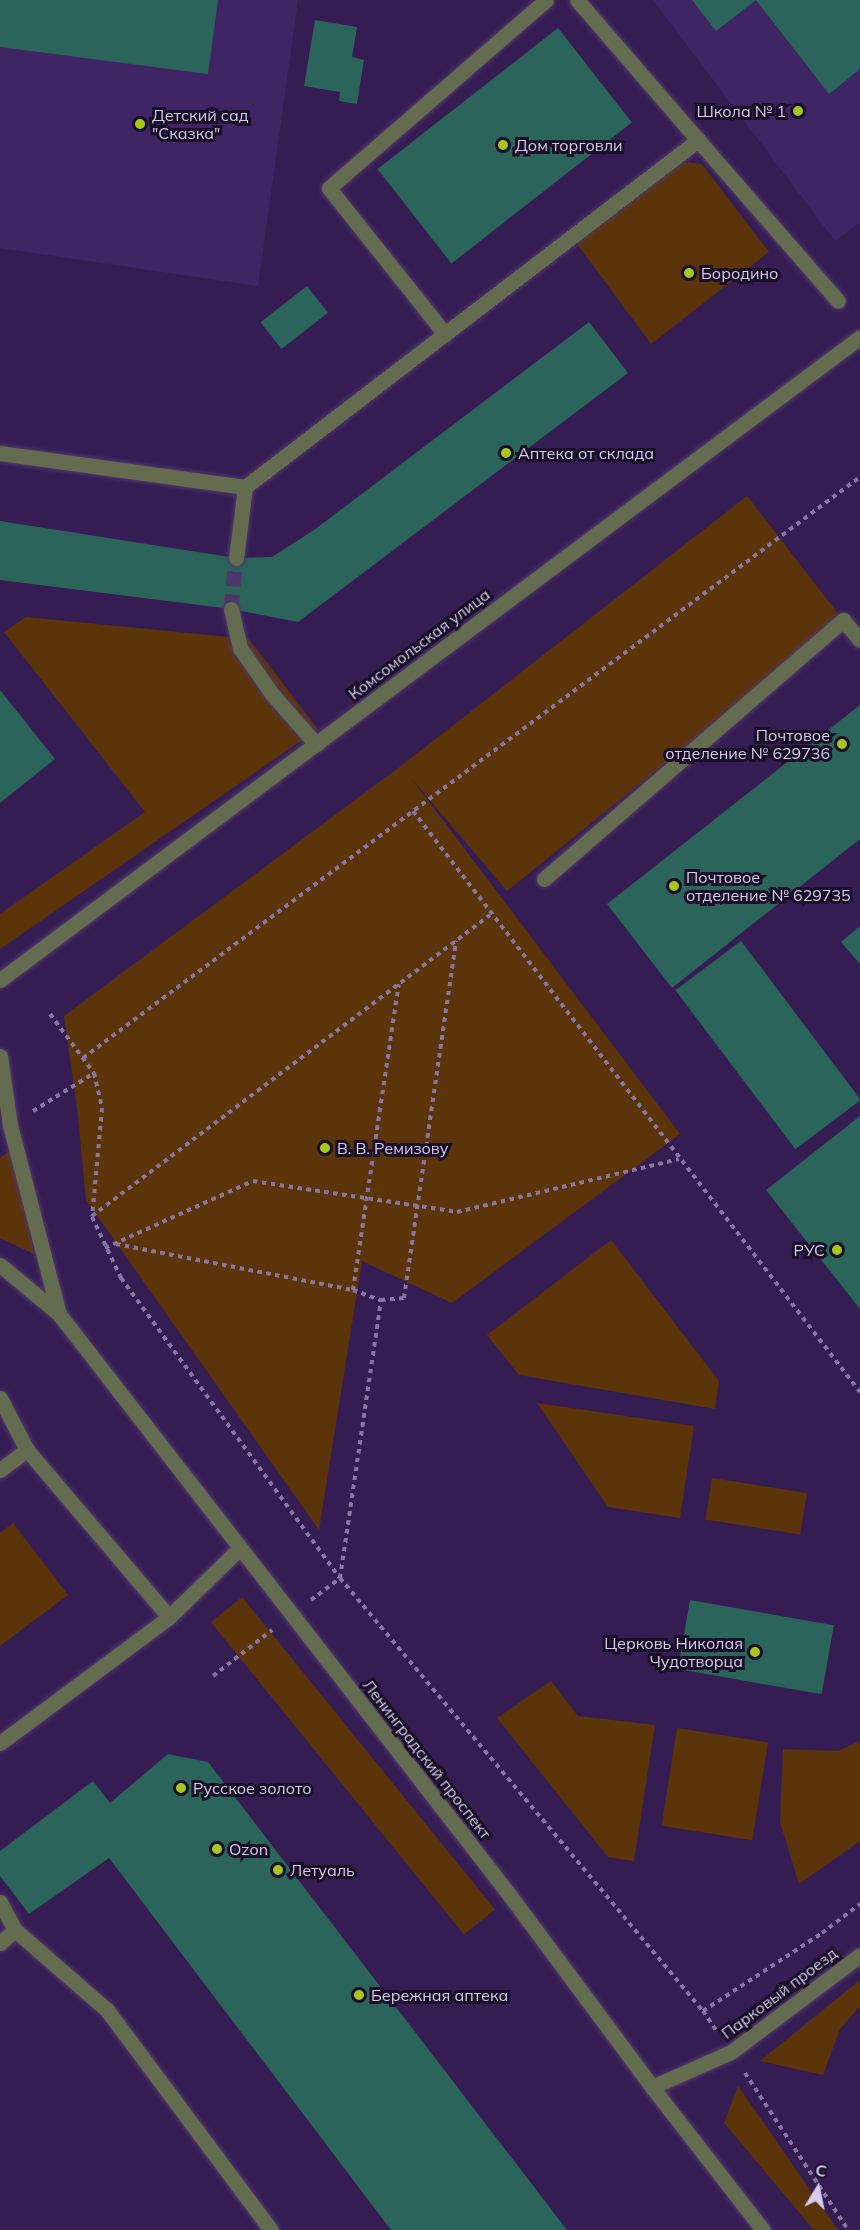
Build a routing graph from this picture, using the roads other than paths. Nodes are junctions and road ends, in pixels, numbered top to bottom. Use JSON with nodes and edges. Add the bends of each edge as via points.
{"nodes":[{"id":1,"x":546,"y":0,"type":"edge"},
{"id":2,"x":577,"y":0,"type":"edge"},
{"id":3,"x":698,"y":140,"type":"junction"},
{"id":4,"x":838,"y":301,"type":"dead end"},
{"id":5,"x":445,"y":334,"type":"junction"},
{"id":6,"x":860,"y":337,"type":"edge"},
{"id":7,"x":0,"y":453,"type":"edge"},
{"id":8,"x":245,"y":487,"type":"junction"},
{"id":9,"x":236,"y":558,"type":"tunnel mouth"},
{"id":10,"x":231,"y":609,"type":"tunnel mouth"},
{"id":11,"x":860,"y":640,"type":"edge"},
{"id":12,"x":316,"y":744,"type":"junction"},
{"id":13,"x":544,"y":879,"type":"dead end"},
{"id":14,"x":0,"y":980,"type":"edge"},
{"id":15,"x":0,"y":1056,"type":"edge"},
{"id":16,"x":0,"y":1265,"type":"edge"},
{"id":17,"x":59,"y":1314,"type":"junction"},
{"id":18,"x":0,"y":1398,"type":"edge"},
{"id":19,"x":27,"y":1450,"type":"junction"},
{"id":20,"x":0,"y":1470,"type":"edge"},
{"id":21,"x":239,"y":1549,"type":"junction"},
{"id":22,"x":169,"y":1617,"type":"junction"},
{"id":23,"x":0,"y":1743,"type":"edge"},
{"id":24,"x":0,"y":1902,"type":"edge"},
{"id":25,"x":15,"y":1930,"type":"junction"},
{"id":26,"x":0,"y":1943,"type":"edge"},
{"id":27,"x":860,"y":1955,"type":"edge"},
{"id":28,"x":652,"y":2087,"type":"junction"},
{"id":29,"x":271,"y":2230,"type":"edge"},
{"id":30,"x":763,"y":2230,"type":"edge"}],
"edges":[{"from":1,"to":5,"type":"street","via":[[329,188]]},
{"from":2,"to":3,"type":"street"},
{"from":3,"to":4,"type":"street"},
{"from":3,"to":5,"type":"street"},
{"from":5,"to":8,"type":"street"},
{"from":6,"to":12,"type":"street","name":"Комсомольская улица"},
{"from":7,"to":8,"type":"street"},
{"from":8,"to":9,"type":"street"},
{"from":10,"to":12,"type":"street","via":[[240,648],[272,694]]},
{"from":11,"to":13,"type":"street","via":[[843,620]]},
{"from":12,"to":14,"type":"street","name":"Комсомольская улица"},
{"from":15,"to":17,"type":"street","via":[[10,1125]]},
{"from":16,"to":17,"type":"street"},
{"from":17,"to":21,"type":"street","name":"Ленинградский проспект"},
{"from":18,"to":19,"type":"street"},
{"from":19,"to":20,"type":"street"},
{"from":19,"to":22,"type":"street"},
{"from":21,"to":22,"type":"street"},
{"from":21,"to":28,"type":"street","name":"Ленинградский проспект","via":[[508,1893]]},
{"from":22,"to":23,"type":"street"},
{"from":24,"to":25,"type":"street"},
{"from":25,"to":26,"type":"street"},
{"from":25,"to":29,"type":"street","via":[[107,2010]]},
{"from":27,"to":28,"type":"street","name":"Парковый проезд","via":[[731,2052]]},
{"from":28,"to":30,"type":"street","name":"Ленинградский проспект"}]}
